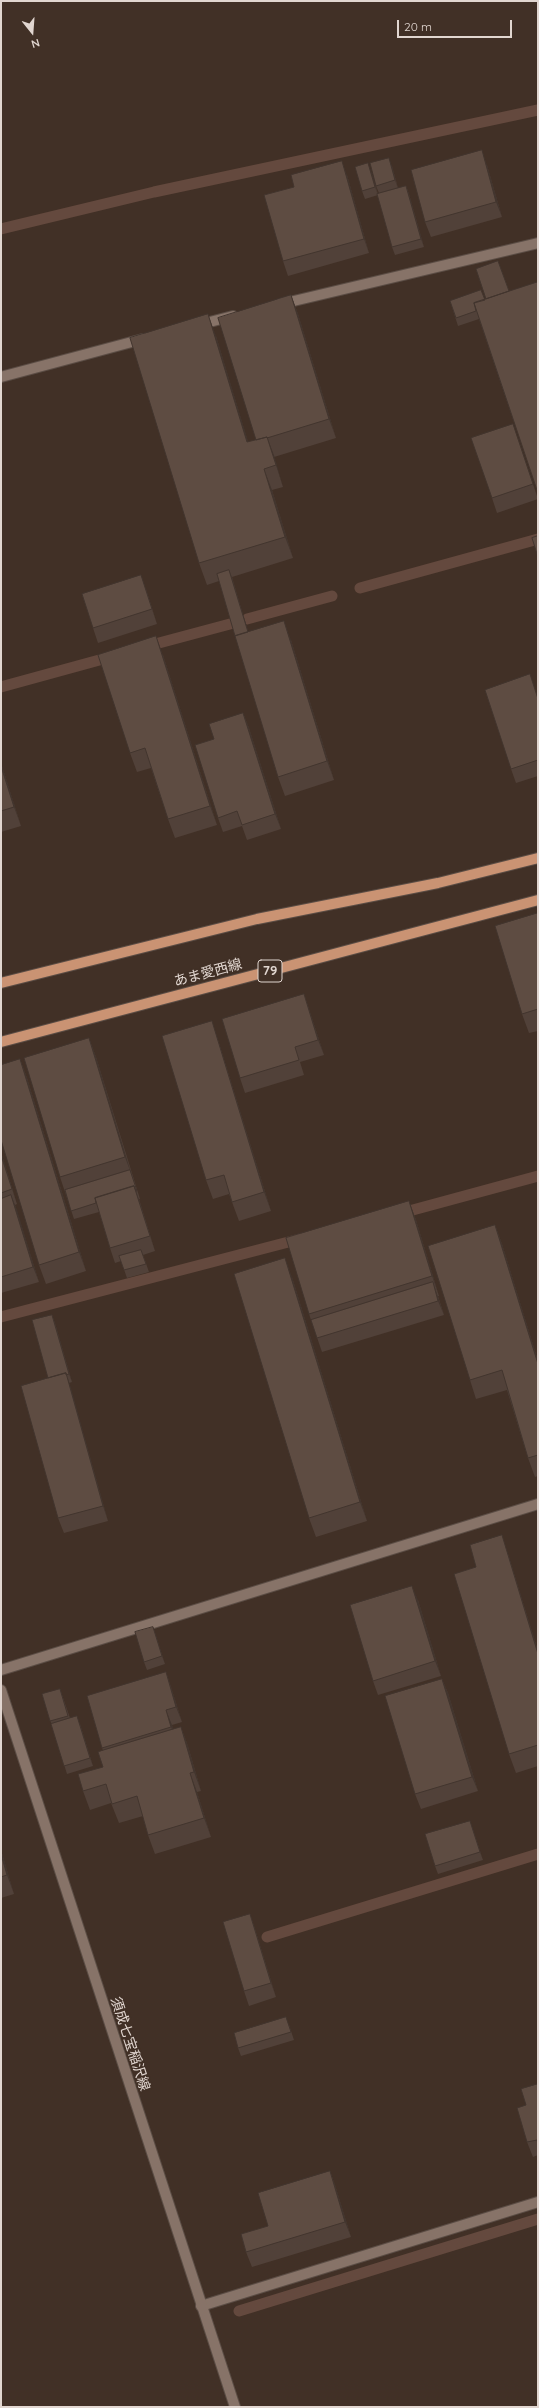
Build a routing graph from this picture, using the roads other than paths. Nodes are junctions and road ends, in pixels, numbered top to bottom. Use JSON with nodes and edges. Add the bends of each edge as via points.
{"nodes":[{"id":1,"x":538,"y":243,"type":"edge"},
{"id":2,"x":273,"y":306,"type":"edge"},
{"id":3,"x":242,"y":314,"type":"edge"},
{"id":4,"x":188,"y":328,"type":"edge"},
{"id":5,"x":157,"y":336,"type":"edge"},
{"id":6,"x":1,"y":377,"type":"edge"},
{"id":7,"x":538,"y":858,"type":"edge"},
{"id":8,"x":538,"y":900,"type":"edge"},
{"id":9,"x":1,"y":983,"type":"edge"},
{"id":10,"x":1,"y":1042,"type":"edge"},
{"id":11,"x":538,"y":1504,"type":"edge"},
{"id":12,"x":1,"y":1670,"type":"edge"},
{"id":13,"x":1,"y":1690,"type":"edge"},
{"id":14,"x":538,"y":2202,"type":"edge"},
{"id":15,"x":201,"y":2306,"type":"junction"},
{"id":16,"x":235,"y":2407,"type":"edge"}],
"edges":[{"from":1,"to":2,"type":"street"},
{"from":3,"to":4,"type":"street"},
{"from":5,"to":6,"type":"street"},
{"from":7,"to":9,"type":"main road","via":[[438,883],[257,919]]},
{"from":8,"to":10,"type":"main road","name":"あま愛西線","number":"79"},
{"from":11,"to":12,"type":"street"},
{"from":13,"to":15,"type":"street","name":"須成七宝稲沢線"},
{"from":14,"to":15,"type":"street"},
{"from":15,"to":16,"type":"street","name":"須成七宝稲沢線"}]}
